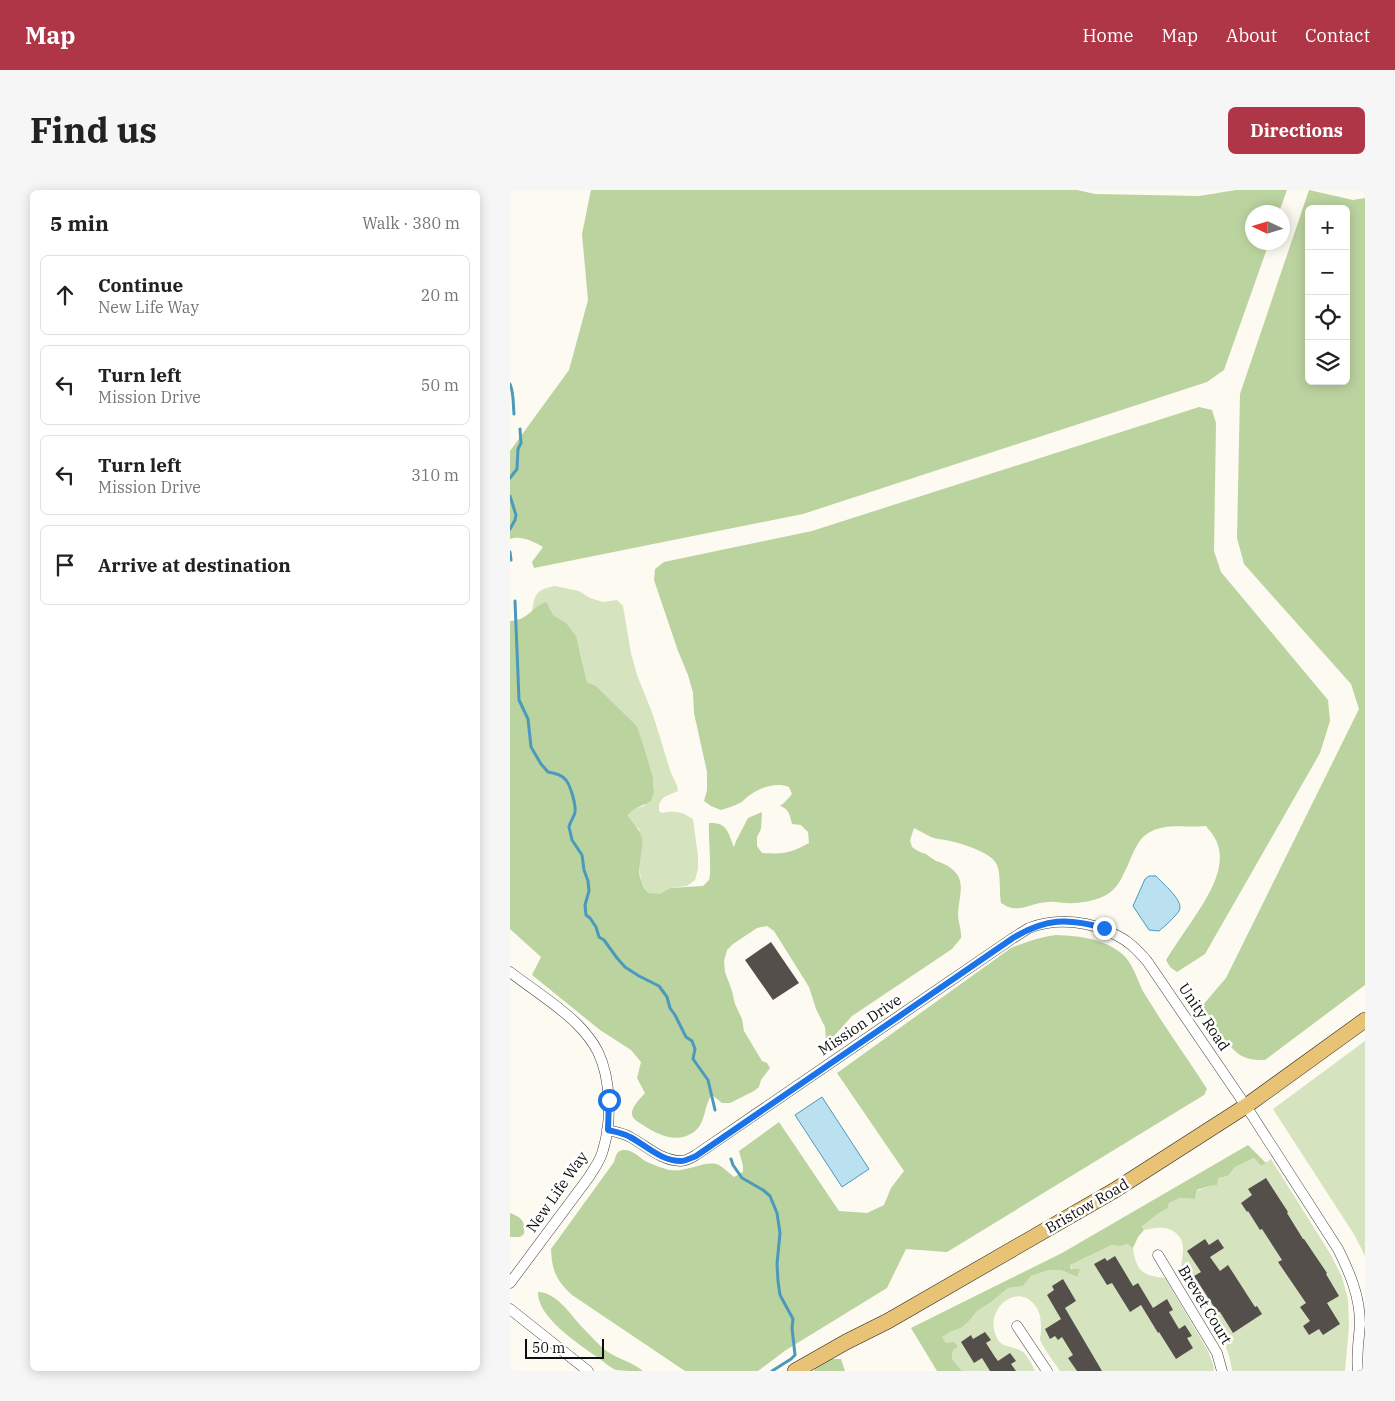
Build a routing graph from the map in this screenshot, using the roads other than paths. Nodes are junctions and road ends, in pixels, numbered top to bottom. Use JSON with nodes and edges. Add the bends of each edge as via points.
{"nodes":[{"id":1,"x":1134,"y":947,"type":"joint"},
{"id":2,"x":510,"y":972,"type":"edge"},
{"id":3,"x":1365,"y":1020,"type":"edge"},
{"id":4,"x":1246,"y":1106,"type":"junction"},
{"id":5,"x":608,"y":1130,"type":"junction"},
{"id":6,"x":1158,"y":1255,"type":"dead end"},
{"id":7,"x":510,"y":1282,"type":"edge"},
{"id":8,"x":510,"y":1309,"type":"edge"},
{"id":9,"x":1017,"y":1326,"type":"dead end"},
{"id":10,"x":1357,"y":1369,"type":"edge"},
{"id":11,"x":588,"y":1371,"type":"edge"},
{"id":12,"x":795,"y":1371,"type":"edge"},
{"id":13,"x":1046,"y":1371,"type":"edge"},
{"id":14,"x":1222,"y":1371,"type":"edge"}],
"edges":[{"from":1,"to":4,"type":"street","name":"Unity Road","via":[[1147,961]]},
{"from":1,"to":5,"type":"street","name":"Mission Drive","via":[[1104,928],[1087,924],[1067,922],[1029,928],[696,1156],[683,1161],[660,1156],[620,1132]]},
{"from":2,"to":5,"type":"street","name":"New Life Way","via":[[576,1023],[598,1052],[609,1100]]},
{"from":3,"to":4,"type":"main road","name":"Bristow Road"},
{"from":4,"to":10,"type":"street","name":"Unity Road","via":[[1348,1269],[1360,1321]]},
{"from":4,"to":12,"type":"main road","name":"Bristow Road","via":[[1115,1190]]},
{"from":5,"to":7,"type":"street","name":"New Life Way","via":[[603,1150],[589,1177]]},
{"from":6,"to":14,"type":"street","name":"Brevet Court","via":[[1218,1353]]},
{"from":8,"to":11,"type":"street"},
{"from":9,"to":13,"type":"street"}]}
